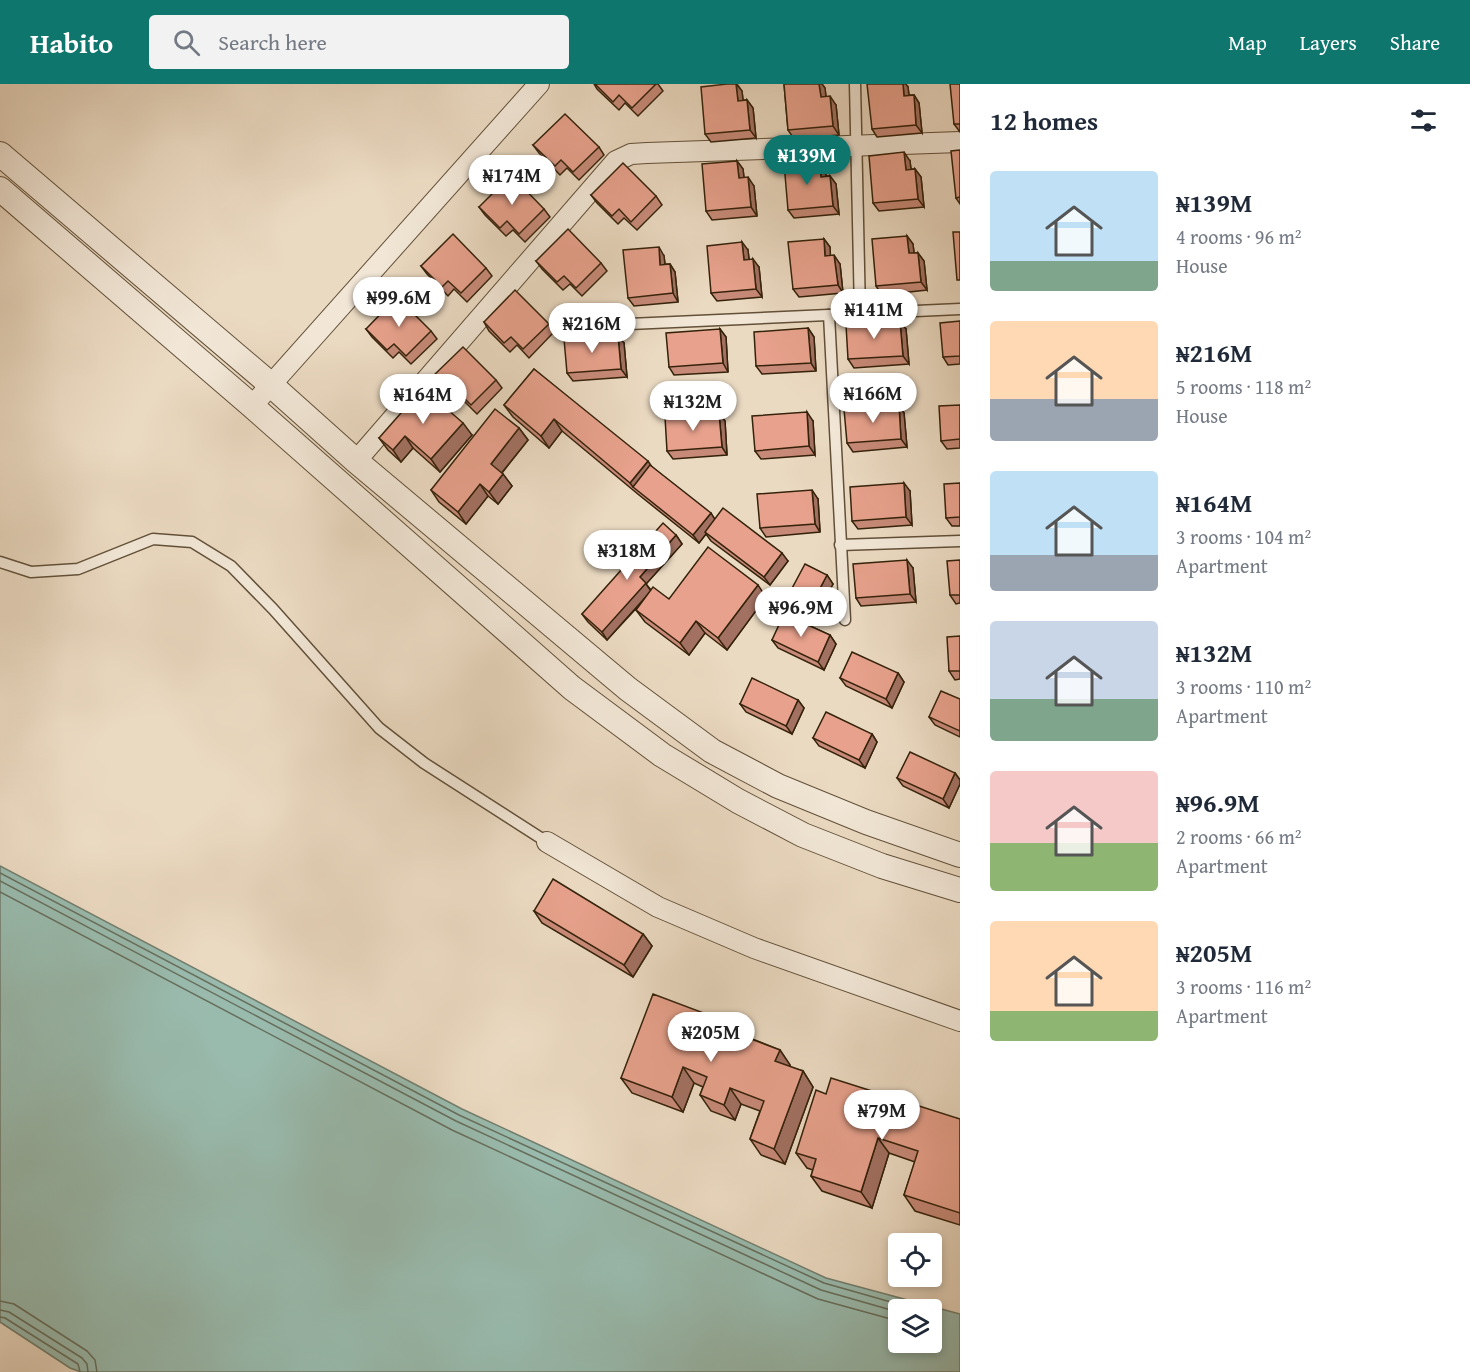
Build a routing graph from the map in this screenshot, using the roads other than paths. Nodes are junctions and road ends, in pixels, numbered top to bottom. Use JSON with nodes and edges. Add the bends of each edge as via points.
{"nodes":[{"id":1,"x":539,"y":84,"type":"edge"},
{"id":2,"x":855,"y":84,"type":"edge"},
{"id":3,"x":960,"y":142,"type":"edge"},
{"id":4,"x":857,"y":146,"type":"junction"},
{"id":5,"x":0,"y":154,"type":"edge"},
{"id":6,"x":0,"y":189,"type":"edge"},
{"id":7,"x":960,"y":309,"type":"edge"},
{"id":8,"x":860,"y":313,"type":"junction"},
{"id":9,"x":828,"y":315,"type":"junction"},
{"id":10,"x":608,"y":325,"type":"dead end"},
{"id":11,"x":270,"y":384,"type":"junction"},
{"id":12,"x":252,"y":406,"type":"junction"},
{"id":13,"x":356,"y":461,"type":"junction"},
{"id":14,"x":960,"y":541,"type":"edge"},
{"id":15,"x":840,"y":545,"type":"junction"},
{"id":16,"x":0,"y":562,"type":"edge"},
{"id":17,"x":845,"y":620,"type":"dead end"},
{"id":18,"x":547,"y":842,"type":"joint"},
{"id":19,"x":960,"y":855,"type":"edge"},
{"id":20,"x":960,"y":890,"type":"edge"},
{"id":21,"x":960,"y":1021,"type":"edge"}],
"edges":[{"from":1,"to":11,"type":"street"},
{"from":2,"to":4,"type":"lane"},
{"from":3,"to":4,"type":"street"},
{"from":4,"to":8,"type":"lane"},
{"from":4,"to":13,"type":"street","via":[[647,153],[631,154],[616,161]]},
{"from":5,"to":11,"type":"street"},
{"from":6,"to":12,"type":"street"},
{"from":7,"to":8,"type":"lane"},
{"from":8,"to":9,"type":"lane"},
{"from":9,"to":10,"type":"lane"},
{"from":9,"to":15,"type":"lane"},
{"from":11,"to":12,"type":"street"},
{"from":11,"to":13,"type":"street"},
{"from":12,"to":20,"type":"street","via":[[572,688],[662,755],[803,835],[882,866]]},
{"from":13,"to":19,"type":"street","via":[[628,688],[712,751],[778,786]]},
{"from":14,"to":15,"type":"lane"},
{"from":15,"to":17,"type":"lane"},
{"from":16,"to":18,"type":"lane","via":[[31,572],[78,569],[153,539],[192,542],[231,566],[379,728],[424,763]]},
{"from":18,"to":21,"type":"street","via":[[658,906],[754,948]]}]}
